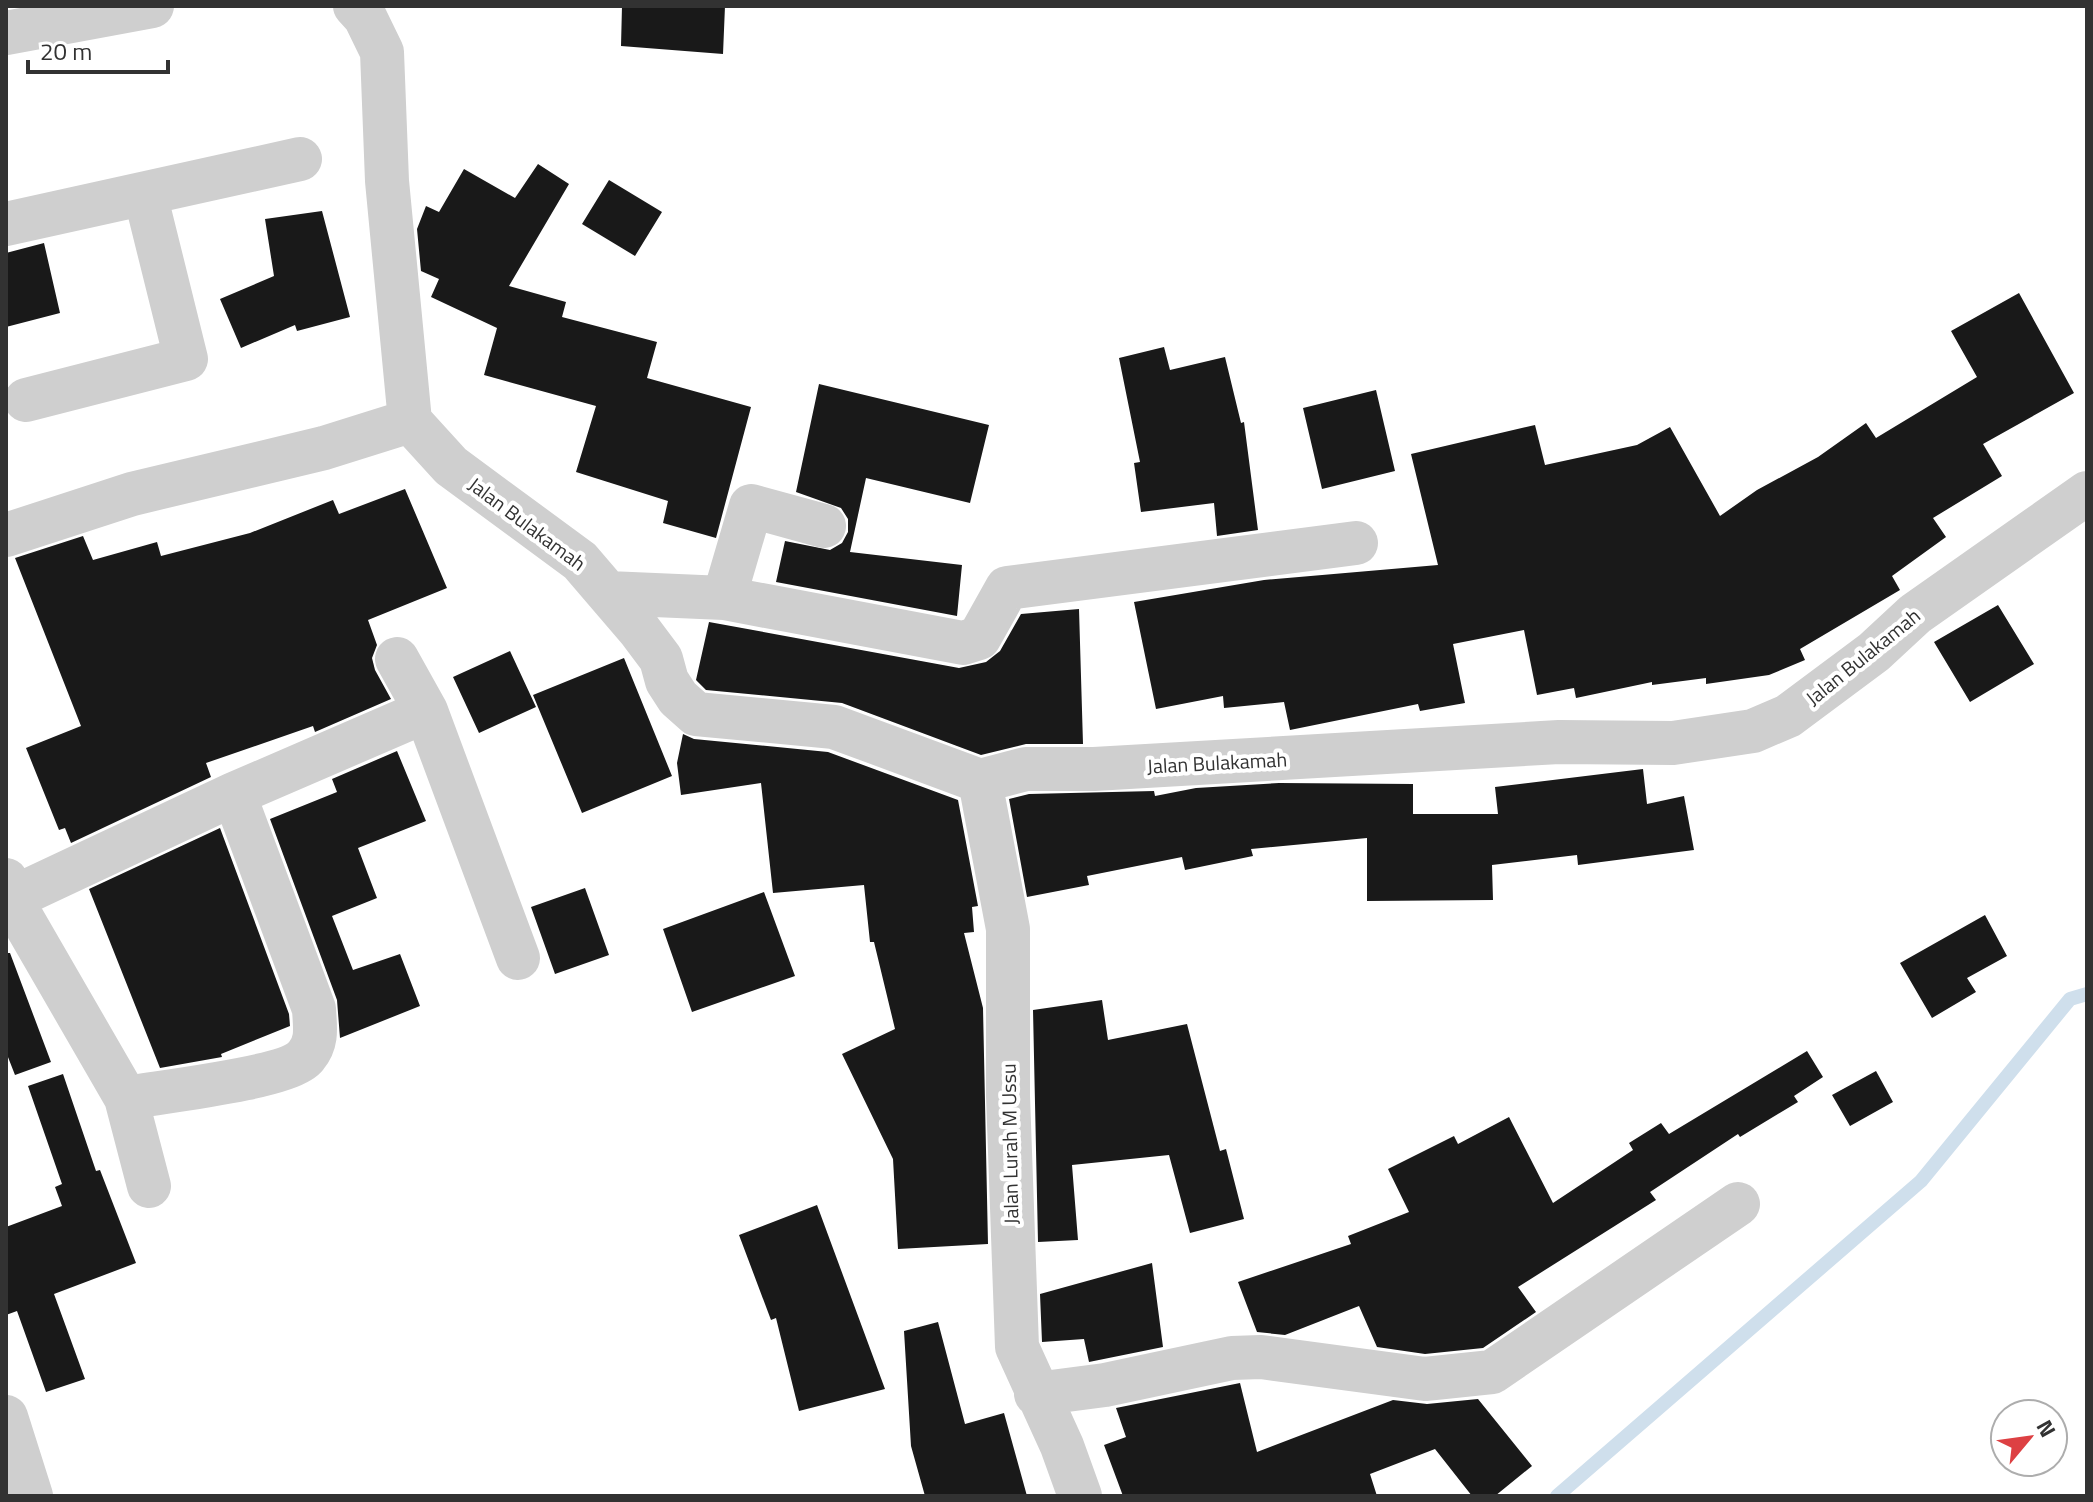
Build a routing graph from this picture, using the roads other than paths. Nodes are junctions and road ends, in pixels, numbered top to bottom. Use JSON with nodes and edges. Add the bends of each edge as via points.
{"nodes":[{"id":1,"x":152,"y":6,"type":"edge"},
{"id":2,"x":355,"y":6,"type":"edge"},
{"id":3,"x":6,"y":33,"type":"edge"},
{"id":4,"x":300,"y":159,"type":"dead end"},
{"id":5,"x":145,"y":194,"type":"junction"},
{"id":6,"x":6,"y":224,"type":"edge"},
{"id":7,"x":26,"y":400,"type":"dead end"},
{"id":8,"x":410,"y":421,"type":"junction"},
{"id":9,"x":2087,"y":493,"type":"edge"},
{"id":10,"x":824,"y":526,"type":"dead end"},
{"id":11,"x":6,"y":535,"type":"edge"},
{"id":12,"x":1356,"y":543,"type":"dead end"},
{"id":13,"x":608,"y":593,"type":"junction"},
{"id":14,"x":724,"y":598,"type":"junction"},
{"id":15,"x":397,"y":659,"type":"dead end"},
{"id":16,"x":426,"y":711,"type":"junction"},
{"id":17,"x":980,"y":781,"type":"junction"},
{"id":18,"x":234,"y":794,"type":"junction"},
{"id":19,"x":8,"y":893,"type":"edge"},
{"id":20,"x":518,"y":958,"type":"dead end"},
{"id":21,"x":126,"y":1098,"type":"junction"},
{"id":22,"x":149,"y":1186,"type":"dead end"},
{"id":23,"x":1738,"y":1204,"type":"dead end"},
{"id":24,"x":1036,"y":1394,"type":"junction"},
{"id":25,"x":6,"y":1417,"type":"edge"},
{"id":26,"x":24,"y":1494,"type":"edge"},
{"id":27,"x":1080,"y":1496,"type":"edge"}],
"edges":[{"from":1,"to":3,"type":"street"},
{"from":2,"to":8,"type":"street","via":[[382,52],[387,181]]},
{"from":4,"to":5,"type":"street"},
{"from":5,"to":6,"type":"street"},
{"from":5,"to":7,"type":"street","via":[[186,359]]},
{"from":8,"to":11,"type":"street","via":[[324,448],[132,494]]},
{"from":8,"to":13,"type":"street","name":"Jalan Bulakamah","via":[[451,466],[580,561]]},
{"from":9,"to":17,"type":"street","name":"Jalan Bulakamah","via":[[1915,614],[1788,716],[1753,731],[1673,743],[1559,742],[1110,769],[1026,769]]},
{"from":10,"to":14,"type":"street","via":[[751,506]]},
{"from":12,"to":14,"type":"street","via":[[1007,588],[979,638],[963,643]]},
{"from":13,"to":14,"type":"street"},
{"from":13,"to":17,"type":"street","name":"Jalan Bulakamah","via":[[661,659],[678,698],[696,714],[834,727]]},
{"from":15,"to":16,"type":"street"},
{"from":16,"to":18,"type":"street"},
{"from":16,"to":20,"type":"street"},
{"from":17,"to":24,"type":"street","name":"Jalan Lurah M Ussu","via":[[1008,929],[1012,1303],[1017,1347]]},
{"from":18,"to":19,"type":"street"},
{"from":18,"to":21,"type":"street","via":[[314,1009],[316,1043],[304,1060],[276,1072]]},
{"from":19,"to":21,"type":"street"},
{"from":21,"to":22,"type":"street"},
{"from":23,"to":24,"type":"street","via":[[1492,1372],[1425,1379],[1261,1357],[1232,1358]]},
{"from":24,"to":27,"type":"street","name":"Jalan Lurah M Ussu"},
{"from":25,"to":26,"type":"street"}]}
